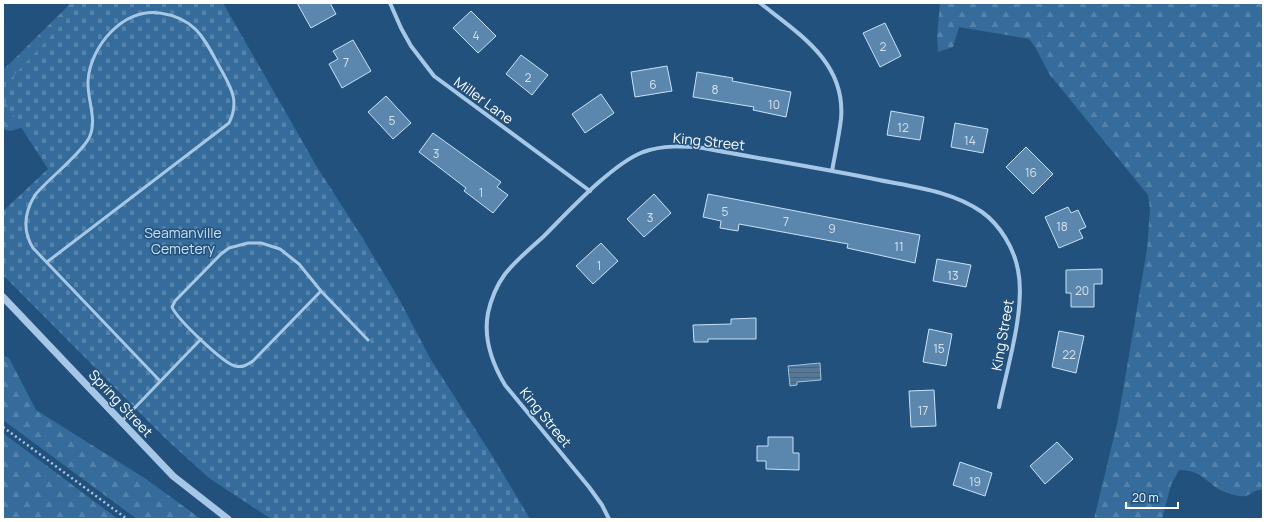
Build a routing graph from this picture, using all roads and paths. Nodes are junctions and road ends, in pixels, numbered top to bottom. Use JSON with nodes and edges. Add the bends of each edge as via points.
{"nodes":[{"id":1,"x":390,"y":3,"type":"edge"},
{"id":2,"x":760,"y":3,"type":"edge"},
{"id":3,"x":832,"y":171,"type":"junction"},
{"id":4,"x":590,"y":191,"type":"junction"},
{"id":5,"x":47,"y":262,"type":"junction"},
{"id":6,"x":321,"y":291,"type":"junction"},
{"id":7,"x":3,"y":297,"type":"edge"},
{"id":8,"x":201,"y":339,"type":"junction"},
{"id":9,"x":368,"y":340,"type":"dead end"},
{"id":10,"x":160,"y":381,"type":"junction"},
{"id":11,"x":999,"y":407,"type":"dead end"},
{"id":12,"x":121,"y":422,"type":"junction"},
{"id":13,"x":3,"y":427,"type":"edge"},
{"id":14,"x":127,"y":519,"type":"edge"},
{"id":15,"x":228,"y":519,"type":"edge"},
{"id":16,"x":609,"y":519,"type":"edge"}],
"edges":[{"from":1,"to":4,"type":"street","name":"Miller Lane","via":[[411,46],[434,76]]},
{"from":2,"to":3,"type":"street","via":[[812,46],[833,73],[841,119]]},
{"from":3,"to":4,"type":"street","name":"King Street","via":[[703,148],[671,146],[632,157]]},
{"from":3,"to":11,"type":"street","name":"King Street","via":[[944,194],[983,212],[1008,242],[1016,262],[1020,299]]},
{"from":4,"to":16,"type":"street","name":"King Street","via":[[506,274],[491,302],[486,330],[491,356],[505,385],[589,487]]},
{"from":5,"to":5,"type":"lane","via":[[28,240],[26,214],[35,195],[90,137],[93,123],[88,79],[96,54],[115,28],[130,17],[154,12],[169,14],[183,20],[202,35],[233,93],[236,108],[230,123]]},
{"from":5,"to":10,"type":"lane"},
{"from":6,"to":8,"type":"lane","via":[[248,365],[237,367],[225,362]]},
{"from":6,"to":8,"type":"lane","via":[[299,264],[280,249],[261,243],[248,243],[229,248],[175,301],[172,307]]},
{"from":6,"to":9,"type":"lane"},
{"from":7,"to":12,"type":"street","name":"Spring Street"},
{"from":8,"to":10,"type":"lane"},
{"from":10,"to":12,"type":"lane"},
{"from":12,"to":15,"type":"street","name":"Spring Street","via":[[173,476]]},
{"from":13,"to":14,"type":"path"}]}
